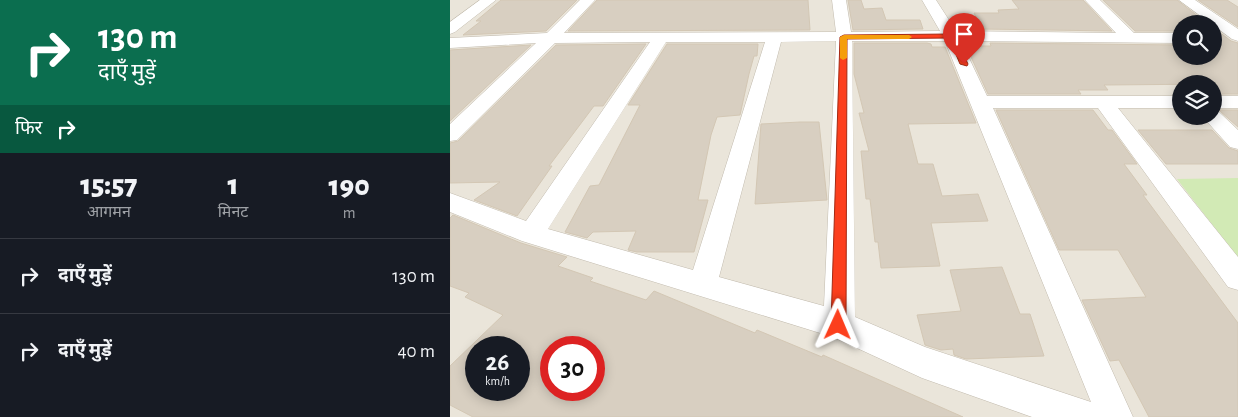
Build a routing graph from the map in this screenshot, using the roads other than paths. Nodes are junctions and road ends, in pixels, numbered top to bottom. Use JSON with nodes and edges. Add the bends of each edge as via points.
{"nodes":[{"id":1,"x":489,"y":0,"type":"edge"},
{"id":2,"x":588,"y":0,"type":"edge"},
{"id":3,"x":839,"y":0,"type":"edge"},
{"id":4,"x":929,"y":0,"type":"edge"},
{"id":5,"x":1092,"y":0,"type":"edge"},
{"id":6,"x":1186,"y":0,"type":"edge"},
{"id":7,"x":450,"y":29,"type":"edge"},
{"id":8,"x":951,"y":36,"type":"junction"},
{"id":9,"x":844,"y":37,"type":"junction"},
{"id":10,"x":1238,"y":37,"type":"edge"},
{"id":11,"x":551,"y":38,"type":"junction"},
{"id":12,"x":661,"y":38,"type":"junction"},
{"id":13,"x":774,"y":38,"type":"junction"},
{"id":14,"x":1130,"y":38,"type":"junction"},
{"id":15,"x":1172,"y":38,"type":"edge"},
{"id":16,"x":1222,"y":38,"type":"edge"},
{"id":17,"x":450,"y":43,"type":"edge"},
{"id":18,"x":1103,"y":101,"type":"junction"},
{"id":19,"x":981,"y":102,"type":"junction"},
{"id":20,"x":1172,"y":102,"type":"edge"},
{"id":21,"x":1222,"y":102,"type":"edge"},
{"id":22,"x":1238,"y":102,"type":"edge"},
{"id":23,"x":1221,"y":125,"type":"edge"},
{"id":24,"x":450,"y":135,"type":"edge"},
{"id":25,"x":1238,"y":142,"type":"edge"},
{"id":26,"x":450,"y":202,"type":"edge"},
{"id":27,"x":531,"y":234,"type":"junction"},
{"id":28,"x":1238,"y":278,"type":"edge"},
{"id":29,"x":703,"y":284,"type":"junction"},
{"id":30,"x":838,"y":325,"type":"junction"},
{"id":31,"x":1082,"y":417,"type":"edge"},
{"id":32,"x":1115,"y":417,"type":"edge"}],
"edges":[{"from":1,"to":7,"type":"street"},
{"from":2,"to":11,"type":"street"},
{"from":3,"to":9,"type":"street"},
{"from":4,"to":8,"type":"street"},
{"from":5,"to":14,"type":"street"},
{"from":6,"to":10,"type":"street"},
{"from":8,"to":9,"type":"street"},
{"from":8,"to":14,"type":"street"},
{"from":8,"to":19,"type":"street"},
{"from":9,"to":13,"type":"street"},
{"from":9,"to":30,"type":"street"},
{"from":10,"to":16,"type":"street"},
{"from":11,"to":12,"type":"street"},
{"from":11,"to":17,"type":"street"},
{"from":11,"to":24,"type":"street"},
{"from":12,"to":13,"type":"street"},
{"from":12,"to":27,"type":"street"},
{"from":13,"to":29,"type":"street"},
{"from":14,"to":15,"type":"street"},
{"from":18,"to":19,"type":"street"},
{"from":18,"to":20,"type":"street"},
{"from":18,"to":28,"type":"street"},
{"from":19,"to":32,"type":"street"},
{"from":21,"to":22,"type":"street"},
{"from":23,"to":25,"type":"street"},
{"from":26,"to":27,"type":"street"},
{"from":27,"to":29,"type":"street"},
{"from":29,"to":30,"type":"street"},
{"from":30,"to":31,"type":"street","via":[[922,362]]}]}
